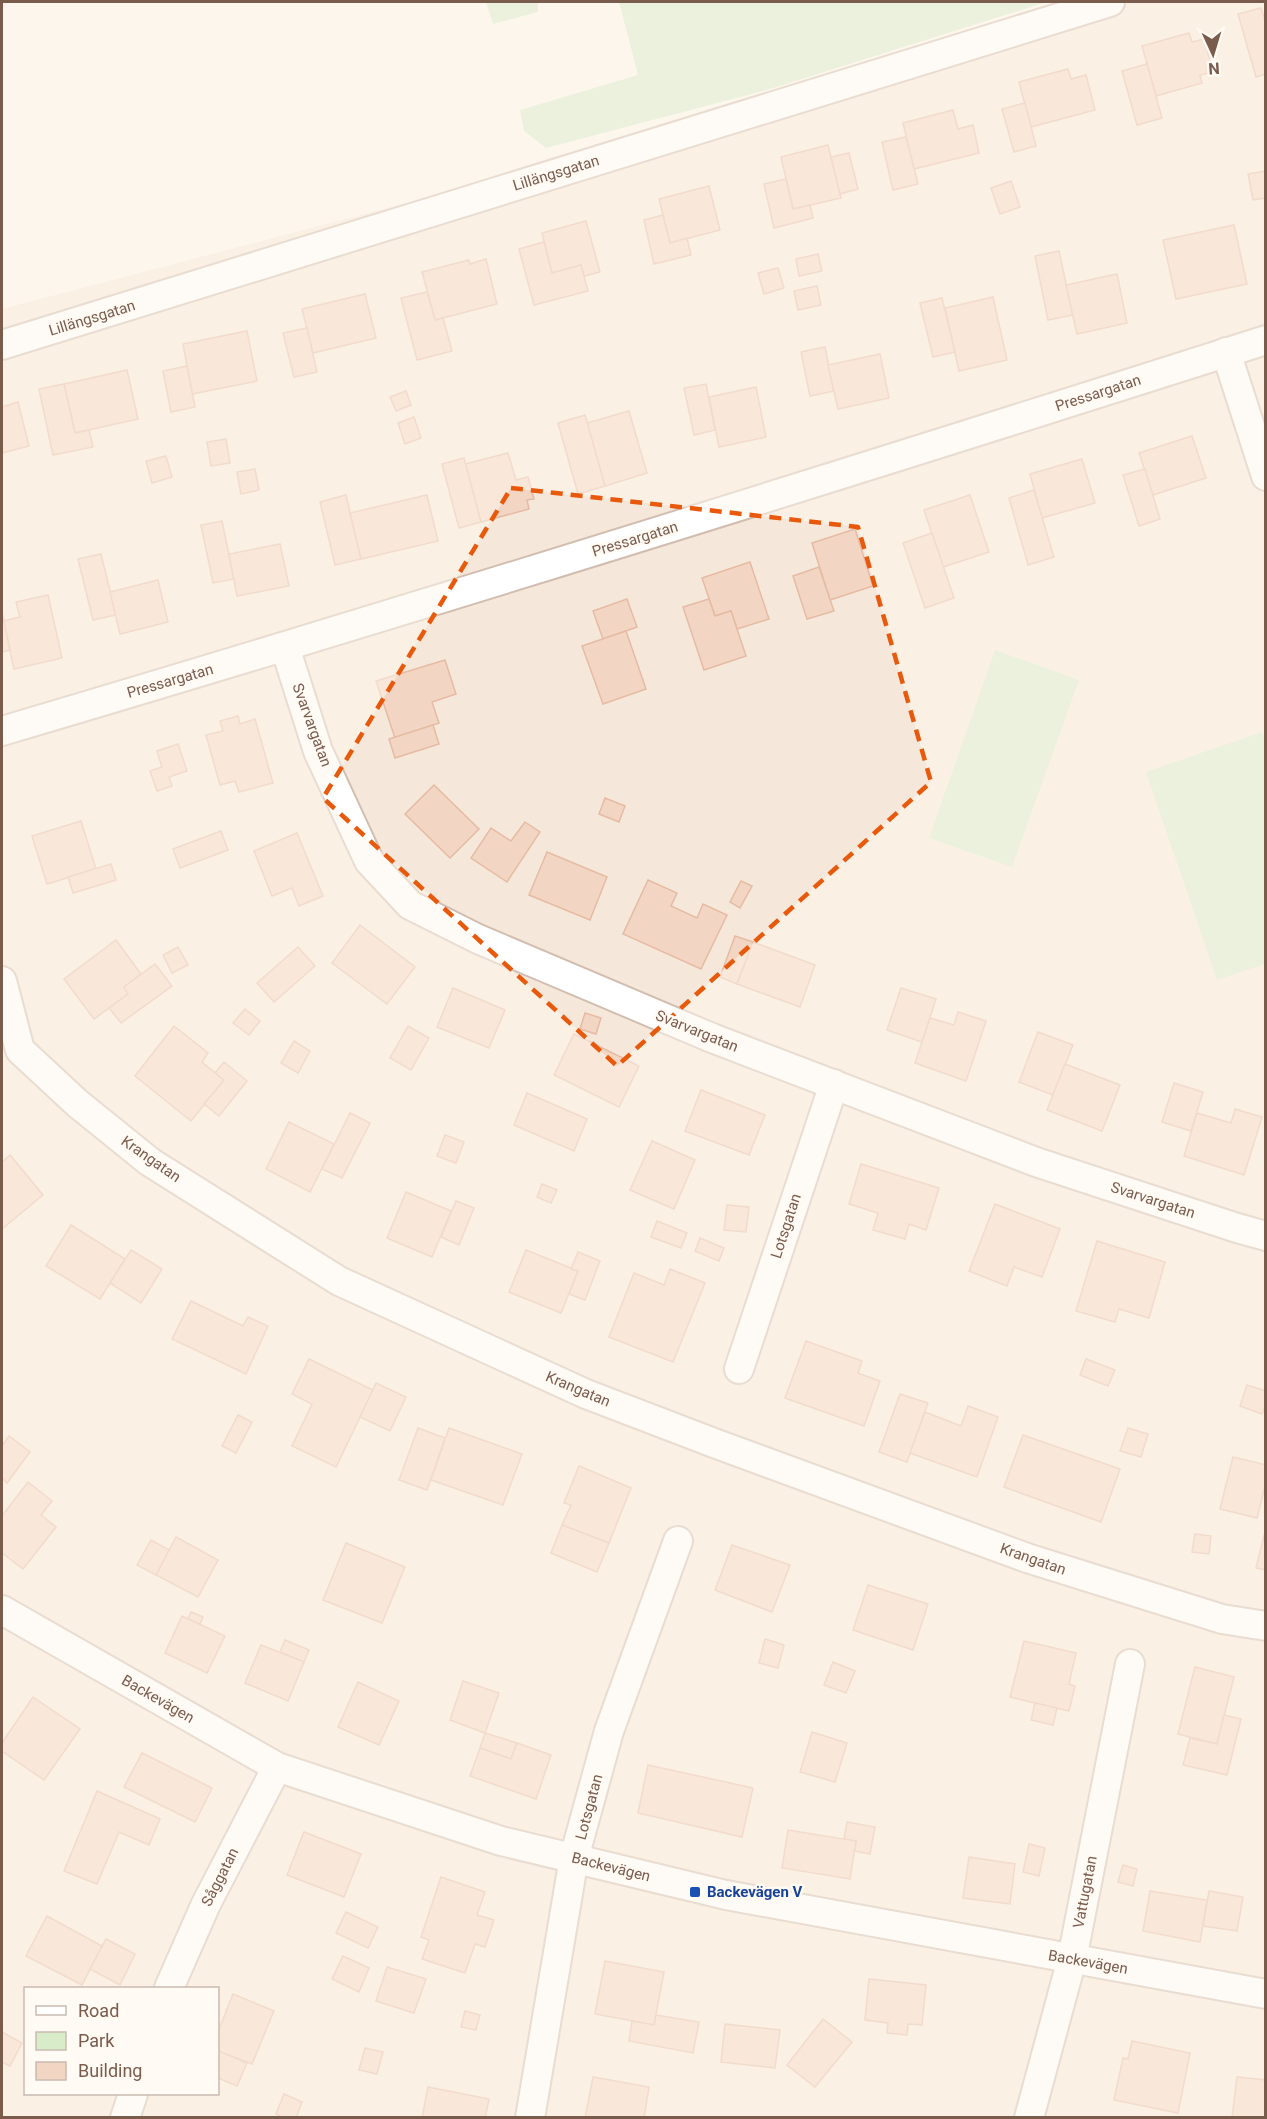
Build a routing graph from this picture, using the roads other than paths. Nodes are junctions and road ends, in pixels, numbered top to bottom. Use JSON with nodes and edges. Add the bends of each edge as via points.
{"nodes":[{"id":1,"x":1110,"y":2,"type":"edge"},
{"id":2,"x":1266,"y":340,"type":"edge"},
{"id":3,"x":2,"y":345,"type":"edge"},
{"id":4,"x":1226,"y":352,"type":"junction"},
{"id":5,"x":1266,"y":476,"type":"edge"},
{"id":6,"x":285,"y":647,"type":"junction"},
{"id":7,"x":2,"y":731,"type":"edge"},
{"id":8,"x":2,"y":981,"type":"edge"},
{"id":9,"x":11,"y":1056,"type":"edge"},
{"id":10,"x":834,"y":1084,"type":"junction"},
{"id":11,"x":1266,"y":1236,"type":"edge"},
{"id":12,"x":739,"y":1369,"type":"dead end"},
{"id":13,"x":678,"y":1541,"type":"dead end"},
{"id":14,"x":2,"y":1610,"type":"edge"},
{"id":15,"x":1266,"y":1626,"type":"edge"},
{"id":16,"x":1130,"y":1664,"type":"dead end"},
{"id":17,"x":277,"y":1767,"type":"junction"},
{"id":18,"x":574,"y":1858,"type":"junction"},
{"id":19,"x":1072,"y":1959,"type":"junction"},
{"id":20,"x":170,"y":1987,"type":"edge"},
{"id":21,"x":1266,"y":1994,"type":"edge"},
{"id":22,"x":133,"y":2095,"type":"edge"},
{"id":23,"x":125,"y":2118,"type":"edge"},
{"id":24,"x":530,"y":2118,"type":"edge"},
{"id":25,"x":1029,"y":2118,"type":"edge"}],
"edges":[{"from":1,"to":3,"type":"street","name":"Lillängsgatan"},
{"from":2,"to":4,"type":"street","name":"Pressargatan"},
{"from":4,"to":5,"type":"street"},
{"from":4,"to":6,"type":"street","name":"Pressargatan"},
{"from":6,"to":7,"type":"street","name":"Pressargatan"},
{"from":6,"to":10,"type":"street","name":"Svarvargatan","via":[[318,751],[369,861],[410,905],[478,939]]},
{"from":8,"to":9,"type":"street","name":"Krangatan"},
{"from":9,"to":15,"type":"street","name":"Krangatan","via":[[150,1162],[339,1281],[586,1394],[1027,1558],[1222,1619]]},
{"from":10,"to":11,"type":"street","name":"Svarvargatan","via":[[1036,1162]]},
{"from":10,"to":12,"type":"street","name":"Lotsgatan"},
{"from":13,"to":18,"type":"street","name":"Lotsgatan","via":[[609,1731]]},
{"from":14,"to":17,"type":"street","name":"Backevägen"},
{"from":16,"to":19,"type":"street","name":"Vattugatan"},
{"from":17,"to":18,"type":"street","name":"Backevägen","via":[[501,1840]]},
{"from":17,"to":20,"type":"street","name":"Såggatan","via":[[206,1904]]},
{"from":18,"to":19,"type":"street","name":"Backevägen","via":[[726,1895]]},
{"from":18,"to":24,"type":"street","name":"Lotsgatan"},
{"from":19,"to":21,"type":"street","name":"Backevägen"},
{"from":19,"to":25,"type":"street","name":"Vattugatan"},
{"from":22,"to":23,"type":"street"}]}
